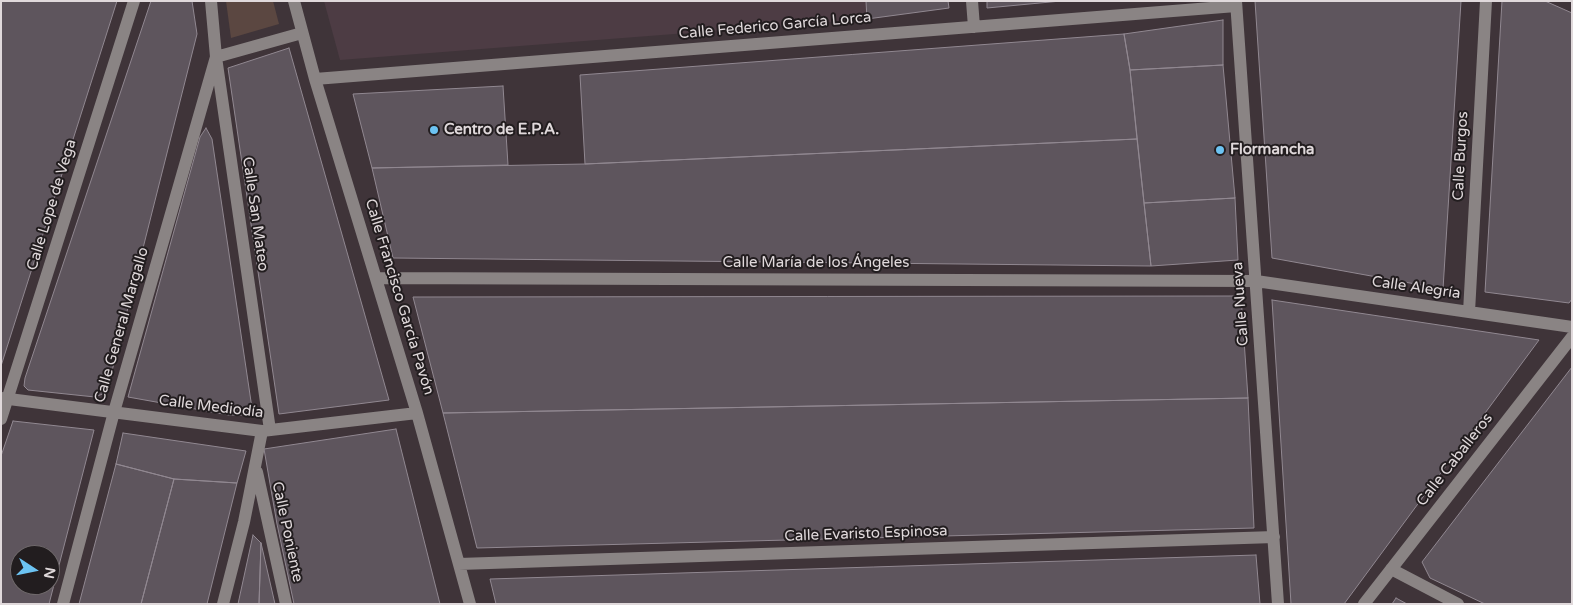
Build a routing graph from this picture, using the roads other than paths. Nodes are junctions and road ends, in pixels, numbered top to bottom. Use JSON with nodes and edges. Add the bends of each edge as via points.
{"nodes":[{"id":1,"x":134,"y":1,"type":"edge"},
{"id":2,"x":211,"y":1,"type":"edge"},
{"id":3,"x":294,"y":1,"type":"edge"},
{"id":4,"x":972,"y":1,"type":"edge"},
{"id":5,"x":1486,"y":1,"type":"edge"},
{"id":6,"x":1236,"y":4,"type":"edge"},
{"id":7,"x":974,"y":27,"type":"junction"},
{"id":8,"x":302,"y":33,"type":"junction"},
{"id":9,"x":216,"y":57,"type":"junction"},
{"id":10,"x":315,"y":78,"type":"junction"},
{"id":11,"x":376,"y":278,"type":"junction"},
{"id":12,"x":1256,"y":281,"type":"junction"},
{"id":13,"x":1469,"y":312,"type":"junction"},
{"id":14,"x":1572,"y":327,"type":"edge"},
{"id":15,"x":1572,"y":337,"type":"edge"},
{"id":16,"x":5,"y":398,"type":"edge"},
{"id":17,"x":114,"y":412,"type":"junction"},
{"id":18,"x":417,"y":413,"type":"junction"},
{"id":19,"x":1,"y":419,"type":"edge"},
{"id":20,"x":266,"y":431,"type":"junction"},
{"id":21,"x":256,"y":466,"type":"junction"},
{"id":22,"x":1274,"y":538,"type":"junction"},
{"id":23,"x":459,"y":564,"type":"junction"},
{"id":24,"x":1391,"y":569,"type":"junction"},
{"id":25,"x":63,"y":604,"type":"edge"},
{"id":26,"x":223,"y":604,"type":"edge"},
{"id":27,"x":286,"y":604,"type":"edge"},
{"id":28,"x":470,"y":604,"type":"edge"},
{"id":29,"x":1278,"y":604,"type":"edge"},
{"id":30,"x":1364,"y":604,"type":"edge"},
{"id":31,"x":1458,"y":604,"type":"edge"}],
"edges":[{"from":1,"to":16,"type":"street","name":"Calle Lope de Vega"},
{"from":2,"to":9,"type":"street","name":"Calle San Mateo"},
{"from":3,"to":8,"type":"street","name":"Calle Francisco García Pavón"},
{"from":4,"to":7,"type":"street"},
{"from":5,"to":13,"type":"street","name":"Calle Burgos"},
{"from":6,"to":7,"type":"street","name":"Calle Federico García Lorca"},
{"from":6,"to":12,"type":"street","name":"Calle Nueva"},
{"from":7,"to":10,"type":"street","name":"Calle Federico García Lorca"},
{"from":8,"to":9,"type":"street"},
{"from":8,"to":10,"type":"street","name":"Calle Francisco García Pavón"},
{"from":9,"to":17,"type":"street","name":"Calle General Margallo"},
{"from":9,"to":20,"type":"street","name":"Calle San Mateo"},
{"from":10,"to":11,"type":"street","name":"Calle Francisco García Pavón"},
{"from":11,"to":12,"type":"street","name":"Calle María de los Ángeles"},
{"from":11,"to":18,"type":"street","name":"Calle Francisco García Pavón"},
{"from":12,"to":13,"type":"street","name":"Calle Alegría"},
{"from":12,"to":22,"type":"street","name":"Calle Nueva"},
{"from":13,"to":14,"type":"street","name":"Calle Alegría"},
{"from":15,"to":24,"type":"street","name":"Calle Caballeros"},
{"from":16,"to":17,"type":"street","name":"Calle Mediodía"},
{"from":16,"to":19,"type":"street","name":"Calle Lope de Vega"},
{"from":17,"to":20,"type":"street","name":"Calle Mediodía"},
{"from":17,"to":25,"type":"street","name":"Calle General Margallo"},
{"from":18,"to":20,"type":"street","name":"Calle Mediodía"},
{"from":18,"to":23,"type":"street","name":"Calle Francisco García Pavón"},
{"from":20,"to":21,"type":"street","name":"Calle San Mateo"},
{"from":21,"to":26,"type":"street","name":"Calle San Mateo"},
{"from":21,"to":27,"type":"street","name":"Calle Poniente"},
{"from":22,"to":23,"type":"street","name":"Calle Evaristo Espinosa"},
{"from":22,"to":29,"type":"street","name":"Calle Nueva"},
{"from":23,"to":28,"type":"street","name":"Calle Francisco García Pavón"},
{"from":24,"to":30,"type":"street","name":"Calle Caballeros"},
{"from":24,"to":31,"type":"street"}]}
